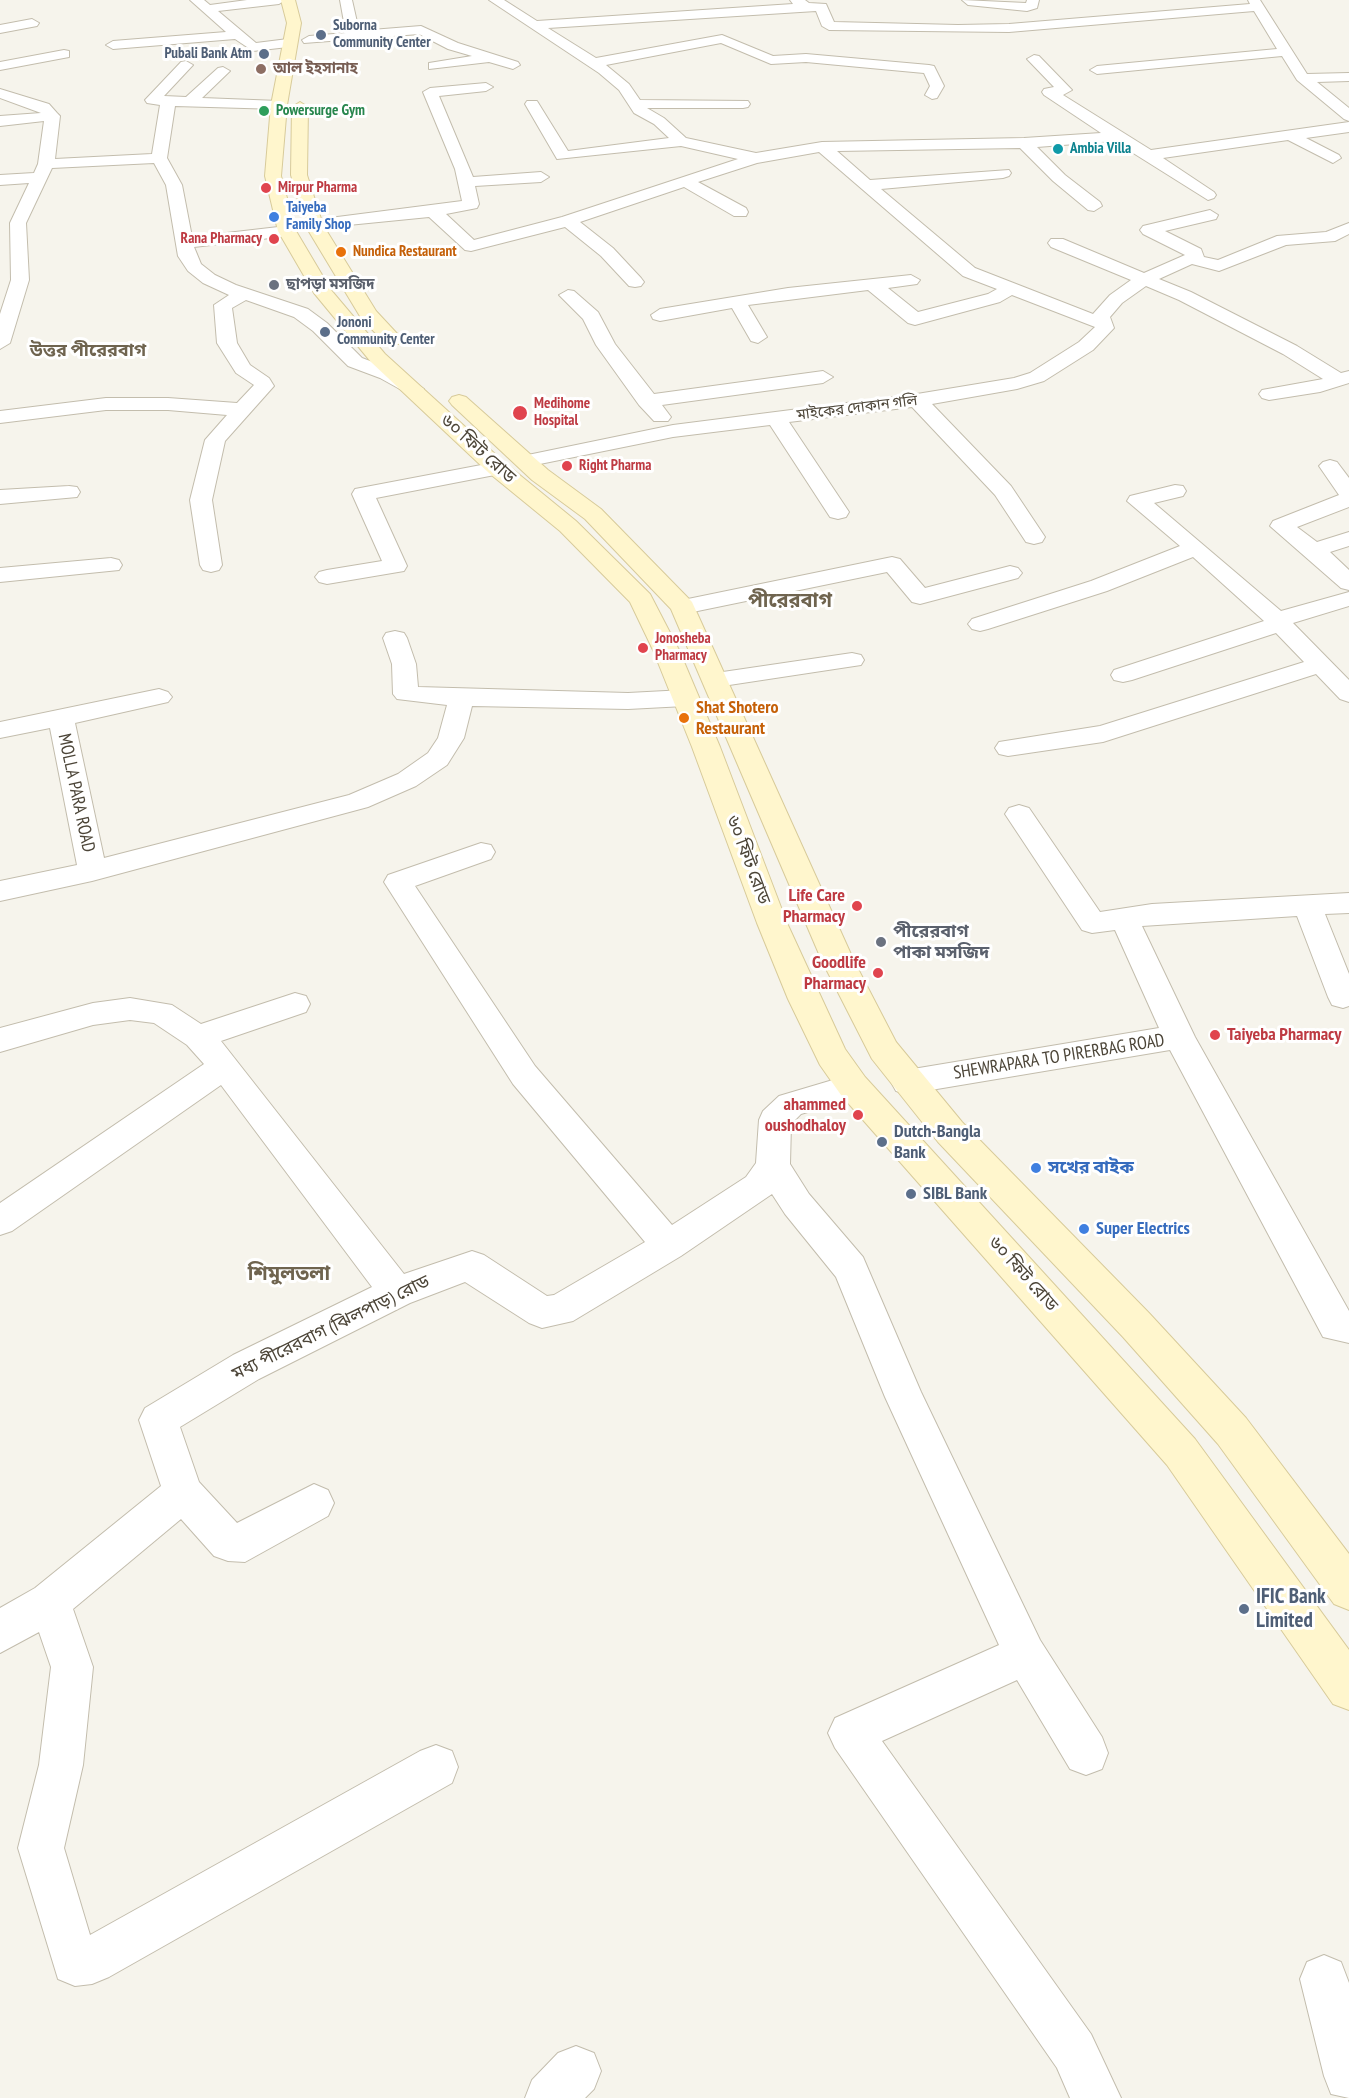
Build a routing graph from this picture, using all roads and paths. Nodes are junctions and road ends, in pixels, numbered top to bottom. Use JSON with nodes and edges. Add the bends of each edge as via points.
{"nodes":[{"id":1,"x":279,"y":0,"type":"edge"},
{"id":2,"x":288,"y":0,"type":"edge"},
{"id":3,"x":346,"y":0,"type":"edge"},
{"id":4,"x":495,"y":0,"type":"edge"},
{"id":5,"x":1033,"y":0,"type":"edge"},
{"id":6,"x":968,"y":2,"type":"dead end"},
{"id":7,"x":201,"y":4,"type":"edge"},
{"id":8,"x":801,"y":4,"type":"edge"},
{"id":9,"x":1255,"y":4,"type":"edge"},
{"id":10,"x":32,"y":23,"type":"dead end"},
{"id":11,"x":535,"y":25,"type":"junction"},
{"id":12,"x":292,"y":27,"type":"junction"},
{"id":13,"x":311,"y":28,"type":"junction"},
{"id":14,"x":0,"y":29,"type":"edge"},
{"id":15,"x":237,"y":35,"type":"junction"},
{"id":16,"x":353,"y":35,"type":"junction"},
{"id":17,"x":288,"y":43,"type":"junction"},
{"id":18,"x":113,"y":45,"type":"dead end"},
{"id":19,"x":1285,"y":52,"type":"junction"},
{"id":20,"x":64,"y":54,"type":"dead end"},
{"id":21,"x":492,"y":58,"type":"junction"},
{"id":22,"x":1034,"y":60,"type":"dead end"},
{"id":23,"x":594,"y":63,"type":"junction"},
{"id":24,"x":186,"y":65,"type":"dead end"},
{"id":25,"x":513,"y":65,"type":"dead end"},
{"id":26,"x":0,"y":66,"type":"edge"},
{"id":27,"x":434,"y":66,"type":"dead end"},
{"id":28,"x":1097,"y":70,"type":"dead end"},
{"id":29,"x":223,"y":71,"type":"dead end"},
{"id":30,"x":1349,"y":77,"type":"edge"},
{"id":31,"x":1304,"y":78,"type":"junction"},
{"id":32,"x":486,"y":87,"type":"dead end"},
{"id":33,"x":0,"y":93,"type":"edge"},
{"id":34,"x":932,"y":95,"type":"dead end"},
{"id":35,"x":168,"y":101,"type":"junction"},
{"id":36,"x":189,"y":102,"type":"junction"},
{"id":37,"x":532,"y":104,"type":"dead end"},
{"id":38,"x":743,"y":104,"type":"dead end"},
{"id":39,"x":279,"y":105,"type":"junction"},
{"id":40,"x":634,"y":105,"type":"junction"},
{"id":41,"x":52,"y":116,"type":"junction"},
{"id":42,"x":1349,"y":116,"type":"edge"},
{"id":43,"x":0,"y":121,"type":"edge"},
{"id":44,"x":1349,"y":127,"type":"edge"},
{"id":45,"x":1288,"y":134,"type":"junction"},
{"id":46,"x":1117,"y":136,"type":"junction"},
{"id":47,"x":681,"y":141,"type":"junction"},
{"id":48,"x":1024,"y":143,"type":"junction"},
{"id":49,"x":299,"y":144,"type":"junction"},
{"id":50,"x":276,"y":145,"type":"junction"},
{"id":51,"x":822,"y":147,"type":"junction"},
{"id":52,"x":1148,"y":155,"type":"junction"},
{"id":53,"x":159,"y":158,"type":"junction"},
{"id":54,"x":756,"y":158,"type":"junction"},
{"id":55,"x":1333,"y":158,"type":"dead end"},
{"id":56,"x":42,"y":171,"type":"junction"},
{"id":57,"x":1003,"y":173,"type":"dead end"},
{"id":58,"x":540,"y":177,"type":"dead end"},
{"id":59,"x":0,"y":180,"type":"edge"},
{"id":60,"x":684,"y":181,"type":"junction"},
{"id":61,"x":465,"y":182,"type":"junction"},
{"id":62,"x":867,"y":185,"type":"junction"},
{"id":63,"x":1208,"y":195,"type":"dead end"},
{"id":64,"x":1095,"y":206,"type":"dead end"},
{"id":65,"x":433,"y":211,"type":"junction"},
{"id":66,"x":740,"y":212,"type":"dead end"},
{"id":67,"x":1210,"y":214,"type":"dead end"},
{"id":68,"x":568,"y":221,"type":"junction"},
{"id":69,"x":18,"y":223,"type":"junction"},
{"id":70,"x":0,"y":225,"type":"edge"},
{"id":71,"x":314,"y":225,"type":"junction"},
{"id":72,"x":1349,"y":228,"type":"edge"},
{"id":73,"x":287,"y":231,"type":"junction"},
{"id":74,"x":184,"y":243,"type":"junction"},
{"id":75,"x":1057,"y":243,"type":"dead end"},
{"id":76,"x":1191,"y":259,"type":"junction"},
{"id":77,"x":1144,"y":279,"type":"junction"},
{"id":78,"x":20,"y":280,"type":"junction"},
{"id":79,"x":911,"y":280,"type":"dead end"},
{"id":80,"x":636,"y":282,"type":"dead end"},
{"id":81,"x":0,"y":283,"type":"edge"},
{"id":82,"x":873,"y":285,"type":"junction"},
{"id":83,"x":1011,"y":288,"type":"junction"},
{"id":84,"x":244,"y":294,"type":"junction"},
{"id":85,"x":568,"y":295,"type":"dead end"},
{"id":86,"x":737,"y":302,"type":"junction"},
{"id":87,"x":660,"y":315,"type":"dead end"},
{"id":88,"x":1101,"y":323,"type":"junction"},
{"id":89,"x":758,"y":337,"type":"dead end"},
{"id":90,"x":0,"y":344,"type":"edge"},
{"id":91,"x":405,"y":351,"type":"dead end"},
{"id":92,"x":823,"y":377,"type":"dead end"},
{"id":93,"x":1343,"y":377,"type":"edge"},
{"id":94,"x":414,"y":389,"type":"junction"},
{"id":95,"x":447,"y":390,"type":"dead end"},
{"id":96,"x":1269,"y":394,"type":"dead end"},
{"id":97,"x":917,"y":400,"type":"junction"},
{"id":98,"x":646,"y":401,"type":"junction"},
{"id":99,"x":244,"y":410,"type":"junction"},
{"id":100,"x":0,"y":417,"type":"edge"},
{"id":101,"x":776,"y":418,"type":"junction"},
{"id":102,"x":673,"y":431,"type":"junction"},
{"id":103,"x":511,"y":465,"type":"junction"},
{"id":104,"x":1330,"y":466,"type":"dead end"},
{"id":105,"x":69,"y":490,"type":"dead end"},
{"id":106,"x":1174,"y":491,"type":"dead end"},
{"id":107,"x":1349,"y":494,"type":"edge"},
{"id":108,"x":0,"y":496,"type":"edge"},
{"id":109,"x":1349,"y":499,"type":"edge"},
{"id":110,"x":838,"y":512,"type":"dead end"},
{"id":111,"x":1034,"y":537,"type":"dead end"},
{"id":112,"x":1349,"y":539,"type":"edge"},
{"id":113,"x":1196,"y":548,"type":"junction"},
{"id":114,"x":1314,"y":550,"type":"junction"},
{"id":115,"x":111,"y":565,"type":"dead end"},
{"id":116,"x":211,"y":565,"type":"dead end"},
{"id":117,"x":1010,"y":573,"type":"dead end"},
{"id":118,"x":0,"y":575,"type":"edge"},
{"id":119,"x":327,"y":577,"type":"dead end"},
{"id":120,"x":1349,"y":583,"type":"edge"},
{"id":121,"x":1349,"y":599,"type":"edge"},
{"id":122,"x":683,"y":607,"type":"junction"},
{"id":123,"x":1278,"y":622,"type":"junction"},
{"id":124,"x":980,"y":624,"type":"dead end"},
{"id":125,"x":395,"y":638,"type":"dead end"},
{"id":126,"x":852,"y":660,"type":"dead end"},
{"id":127,"x":1319,"y":665,"type":"junction"},
{"id":128,"x":1123,"y":675,"type":"dead end"},
{"id":129,"x":716,"y":680,"type":"junction"},
{"id":130,"x":1349,"y":694,"type":"edge"},
{"id":131,"x":159,"y":697,"type":"dead end"},
{"id":132,"x":461,"y":698,"type":"junction"},
{"id":133,"x":685,"y":698,"type":"junction"},
{"id":134,"x":61,"y":718,"type":"junction"},
{"id":135,"x":0,"y":730,"type":"edge"},
{"id":136,"x":741,"y":740,"type":"junction"},
{"id":137,"x":706,"y":747,"type":"junction"},
{"id":138,"x":1008,"y":748,"type":"dead end"},
{"id":139,"x":1019,"y":814,"type":"dead end"},
{"id":140,"x":481,"y":852,"type":"dead end"},
{"id":141,"x":92,"y":871,"type":"junction"},
{"id":142,"x":0,"y":891,"type":"edge"},
{"id":143,"x":1349,"y":903,"type":"edge"},
{"id":144,"x":1307,"y":905,"type":"junction"},
{"id":145,"x":1124,"y":919,"type":"junction"},
{"id":146,"x":1343,"y":996,"type":"dead end"},
{"id":147,"x":295,"y":1004,"type":"dead end"},
{"id":148,"x":198,"y":1037,"type":"junction"},
{"id":149,"x":1179,"y":1037,"type":"junction"},
{"id":150,"x":0,"y":1040,"type":"edge"},
{"id":151,"x":225,"y":1066,"type":"junction"},
{"id":152,"x":907,"y":1082,"type":"junction"},
{"id":153,"x":853,"y":1086,"type":"junction"},
{"id":154,"x":773,"y":1166,"type":"junction"},
{"id":155,"x":0,"y":1221,"type":"edge"},
{"id":156,"x":669,"y":1246,"type":"junction"},
{"id":157,"x":397,"y":1292,"type":"junction"},
{"id":158,"x":1136,"y":1325,"type":"junction"},
{"id":159,"x":1349,"y":1327,"type":"edge"},
{"id":160,"x":1089,"y":1349,"type":"junction"},
{"id":161,"x":183,"y":1493,"type":"junction"},
{"id":162,"x":314,"y":1503,"type":"dead end"},
{"id":163,"x":1349,"y":1589,"type":"edge"},
{"id":164,"x":50,"y":1602,"type":"junction"},
{"id":165,"x":0,"y":1632,"type":"edge"},
{"id":166,"x":1025,"y":1655,"type":"junction"},
{"id":167,"x":1349,"y":1688,"type":"edge"},
{"id":168,"x":1086,"y":1753,"type":"dead end"},
{"id":169,"x":436,"y":1767,"type":"dead end"},
{"id":170,"x":1324,"y":1979,"type":"dead end"},
{"id":171,"x":1349,"y":2076,"type":"edge"},
{"id":172,"x":1096,"y":2098,"type":"edge"}],
"edges":[{"from":1,"to":7,"type":"street"},
{"from":2,"to":12,"type":"street","name":"৬০ ফিট রোড","via":[[293,12]]},
{"from":3,"to":16,"type":"street"},
{"from":4,"to":11,"type":"street"},
{"from":5,"to":6,"type":"street","via":[[1027,7]]},
{"from":7,"to":15,"type":"street"},
{"from":8,"to":9,"type":"street","via":[[821,7],[829,26],[958,34]]},
{"from":8,"to":11,"type":"street"},
{"from":9,"to":19,"type":"street"},
{"from":10,"to":14,"type":"street"},
{"from":11,"to":23,"type":"street"},
{"from":12,"to":13,"type":"street"},
{"from":12,"to":17,"type":"street","name":"৬০ ফিট রোড"},
{"from":13,"to":16,"type":"street"},
{"from":13,"to":49,"type":"street","via":[[301,75]]},
{"from":15,"to":17,"type":"street","via":[[252,47]]},
{"from":15,"to":18,"type":"street"},
{"from":16,"to":21,"type":"street","via":[[421,30],[453,46]]},
{"from":17,"to":39,"type":"street","name":"৬০ ফিট রোড"},
{"from":19,"to":28,"type":"street"},
{"from":19,"to":31,"type":"street"},
{"from":20,"to":26,"type":"street"},
{"from":21,"to":25,"type":"street"},
{"from":21,"to":27,"type":"street"},
{"from":22,"to":46,"type":"street","via":[[1065,90],[1049,92]]},
{"from":23,"to":34,"type":"street","via":[[722,39],[771,60],[806,58],[929,69],[937,86]]},
{"from":23,"to":40,"type":"street","via":[[624,87]]},
{"from":24,"to":35,"type":"street","via":[[152,100]]},
{"from":29,"to":36,"type":"street"},
{"from":30,"to":31,"type":"street"},
{"from":31,"to":42,"type":"street"},
{"from":32,"to":61,"type":"street","via":[[430,92]]},
{"from":33,"to":41,"type":"street","via":[[44,107]]},
{"from":35,"to":36,"type":"street"},
{"from":35,"to":53,"type":"street"},
{"from":36,"to":39,"type":"street"},
{"from":37,"to":47,"type":"street","via":[[563,156]]},
{"from":38,"to":40,"type":"street"},
{"from":39,"to":50,"type":"street","name":"৬০ ফিট রোড"},
{"from":40,"to":47,"type":"street"},
{"from":41,"to":43,"type":"street"},
{"from":41,"to":56,"type":"street"},
{"from":44,"to":45,"type":"street"},
{"from":45,"to":52,"type":"street"},
{"from":45,"to":55,"type":"street"},
{"from":46,"to":48,"type":"street"},
{"from":46,"to":52,"type":"street"},
{"from":47,"to":54,"type":"street"},
{"from":48,"to":51,"type":"street"},
{"from":48,"to":64,"type":"street"},
{"from":49,"to":50,"type":"street"},
{"from":49,"to":71,"type":"street","via":[[299,175]]},
{"from":50,"to":73,"type":"street","name":"৬০ ফিট রোড","via":[[273,176]]},
{"from":51,"to":54,"type":"street"},
{"from":51,"to":62,"type":"street"},
{"from":52,"to":63,"type":"street"},
{"from":53,"to":56,"type":"street"},
{"from":53,"to":74,"type":"street","via":[[174,184]]},
{"from":54,"to":60,"type":"street"},
{"from":56,"to":59,"type":"street"},
{"from":56,"to":69,"type":"street"},
{"from":57,"to":62,"type":"street"},
{"from":58,"to":61,"type":"street"},
{"from":60,"to":66,"type":"street"},
{"from":60,"to":68,"type":"street"},
{"from":61,"to":65,"type":"street","via":[[471,204]]},
{"from":62,"to":83,"type":"street","via":[[969,272]]},
{"from":65,"to":68,"type":"street","via":[[471,246]]},
{"from":65,"to":71,"type":"street"},
{"from":67,"to":76,"type":"street","via":[[1149,230],[1195,253]]},
{"from":68,"to":80,"type":"street"},
{"from":69,"to":70,"type":"street"},
{"from":69,"to":78,"type":"street"},
{"from":71,"to":91,"type":"street","via":[[368,314]]},
{"from":72,"to":76,"type":"street","via":[[1329,237],[1283,240],[1219,266]]},
{"from":73,"to":74,"type":"street"},
{"from":73,"to":94,"type":"street","name":"৬০ ফিট রোড","via":[[346,322],[378,358]]},
{"from":74,"to":84,"type":"street","via":[[194,267],[208,279]]},
{"from":75,"to":77,"type":"street"},
{"from":76,"to":77,"type":"street","name":"মাইকের দোকান গলি"},
{"from":77,"to":88,"type":"street","name":"মাইকের দোকান গলি","via":[[1116,299],[1101,316]]},
{"from":77,"to":93,"type":"street"},
{"from":78,"to":81,"type":"street"},
{"from":78,"to":90,"type":"street"},
{"from":79,"to":82,"type":"street"},
{"from":82,"to":83,"type":"street","via":[[915,319],[994,298]]},
{"from":82,"to":86,"type":"street"},
{"from":83,"to":88,"type":"street"},
{"from":84,"to":94,"type":"street","via":[[301,313],[321,327],[355,362]]},
{"from":84,"to":99,"type":"street","via":[[223,305],[222,312],[227,343],[243,369],[264,386]]},
{"from":85,"to":98,"type":"street","via":[[591,316],[606,345]]},
{"from":86,"to":87,"type":"street"},
{"from":86,"to":89,"type":"street"},
{"from":88,"to":97,"type":"street","name":"মাইকের দোকান গলি","via":[[1105,328],[1086,346],[1037,377]]},
{"from":92,"to":98,"type":"street"},
{"from":93,"to":96,"type":"street","via":[[1320,386]]},
{"from":94,"to":103,"type":"street","name":"৬০ ফিট রোড"},
{"from":95,"to":103,"type":"street","name":"৬০ ফিট রোড"},
{"from":97,"to":101,"type":"street","name":"মাইকের দোকান গলি"},
{"from":97,"to":111,"type":"street","via":[[1003,490]]},
{"from":98,"to":102,"type":"street"},
{"from":99,"to":100,"type":"street","via":[[106,404]]},
{"from":99,"to":116,"type":"street","via":[[215,440],[201,500]]},
{"from":101,"to":102,"type":"street","name":"মাইকের দোকান গলি"},
{"from":101,"to":110,"type":"street"},
{"from":102,"to":103,"type":"street","name":"মাইকের দোকান গলি"},
{"from":103,"to":119,"type":"street","name":"মাইকের দোকান গলি","via":[[363,494],[396,566]]},
{"from":103,"to":122,"type":"street","name":"৬০ ফিট রোড","via":[[593,514]]},
{"from":103,"to":133,"type":"street","name":"৬০ ফিট রোড","via":[[640,600]]},
{"from":104,"to":107,"type":"street"},
{"from":105,"to":108,"type":"street"},
{"from":106,"to":113,"type":"street","via":[[1138,501]]},
{"from":109,"to":114,"type":"street","via":[[1281,526]]},
{"from":112,"to":114,"type":"street"},
{"from":113,"to":123,"type":"street"},
{"from":113,"to":124,"type":"street","via":[[1100,586]]},
{"from":114,"to":120,"type":"street"},
{"from":115,"to":118,"type":"street"},
{"from":117,"to":122,"type":"street","via":[[920,597],[892,564]]},
{"from":121,"to":123,"type":"street"},
{"from":122,"to":129,"type":"street","name":"৬০ ফিট রোড"},
{"from":123,"to":127,"type":"street"},
{"from":123,"to":128,"type":"street"},
{"from":125,"to":132,"type":"street","via":[[404,664],[406,694]]},
{"from":126,"to":129,"type":"street"},
{"from":127,"to":130,"type":"street"},
{"from":127,"to":138,"type":"street","via":[[1103,734]]},
{"from":129,"to":136,"type":"street","name":"৬০ ফিট রোড"},
{"from":131,"to":134,"type":"street"},
{"from":132,"to":133,"type":"street"},
{"from":132,"to":141,"type":"street","via":[[451,738],[438,759],[407,780],[358,801]]},
{"from":133,"to":137,"type":"street","name":"৬০ ফিট রোড"},
{"from":134,"to":135,"type":"street","name":"MOLLA PARA ROAD"},
{"from":134,"to":141,"type":"street","name":"MOLLA PARA ROAD"},
{"from":136,"to":137,"type":"street"},
{"from":136,"to":152,"type":"street","name":"৬০ ফিট রোড","via":[[859,1004]]},
{"from":137,"to":153,"type":"street","name":"৬০ ফিট রোড","via":[[811,1017]]},
{"from":139,"to":145,"type":"street","via":[[1092,923]]},
{"from":140,"to":156,"type":"street","via":[[398,882],[524,1075]]},
{"from":141,"to":142,"type":"street","name":"MOLLA PARA ROAD"},
{"from":143,"to":144,"type":"street"},
{"from":144,"to":145,"type":"street"},
{"from":144,"to":146,"type":"street"},
{"from":145,"to":149,"type":"street","name":"SHEWRAPARA TO PIRERBAG ROAD"},
{"from":147,"to":148,"type":"street"},
{"from":148,"to":150,"type":"street","via":[[161,1013],[130,1010],[93,1014]]},
{"from":148,"to":151,"type":"street"},
{"from":149,"to":152,"type":"street","name":"SHEWRAPARA TO PIRERBAG ROAD"},
{"from":149,"to":159,"type":"street","via":[[1336,1326]]},
{"from":151,"to":155,"type":"street"},
{"from":151,"to":157,"type":"street"},
{"from":152,"to":158,"type":"street","name":"৬০ ফিট রোড"},
{"from":153,"to":154,"type":"street","via":[[790,1105],[775,1120]]},
{"from":153,"to":160,"type":"street","name":"৬০ ফিট রোড"},
{"from":154,"to":156,"type":"street","name":"মধ্য পীরেরবাগ (ঝিলপাড়) রোড","via":[[758,1187]]},
{"from":154,"to":166,"type":"street","via":[[796,1204],[850,1268],[904,1397]]},
{"from":156,"to":157,"type":"street","name":"মধ্য পীরেরবাগ (ঝিলপাড়) রোড","via":[[560,1310],[542,1312],[472,1266]]},
{"from":157,"to":161,"type":"street","name":"মধ্য পীরেরবাগ (ঝিলপাড়) রোড","via":[[246,1366],[158,1420]]},
{"from":158,"to":160,"type":"street"},
{"from":158,"to":163,"type":"street","name":"৬০ ফিট রোড","via":[[1232,1431]]},
{"from":160,"to":167,"type":"street","name":"৬০ ফিট রোড","via":[[1181,1452]]},
{"from":161,"to":162,"type":"street","via":[[228,1542],[245,1543]]},
{"from":161,"to":164,"type":"street"},
{"from":164,"to":165,"type":"street"},
{"from":164,"to":169,"type":"street","via":[[72,1667],[61,1765],[41,1848],[75,1962],[92,1960]]},
{"from":166,"to":168,"type":"street"},
{"from":166,"to":172,"type":"street","via":[[850,1733],[1074,2051]]},
{"from":170,"to":171,"type":"street"}]}
